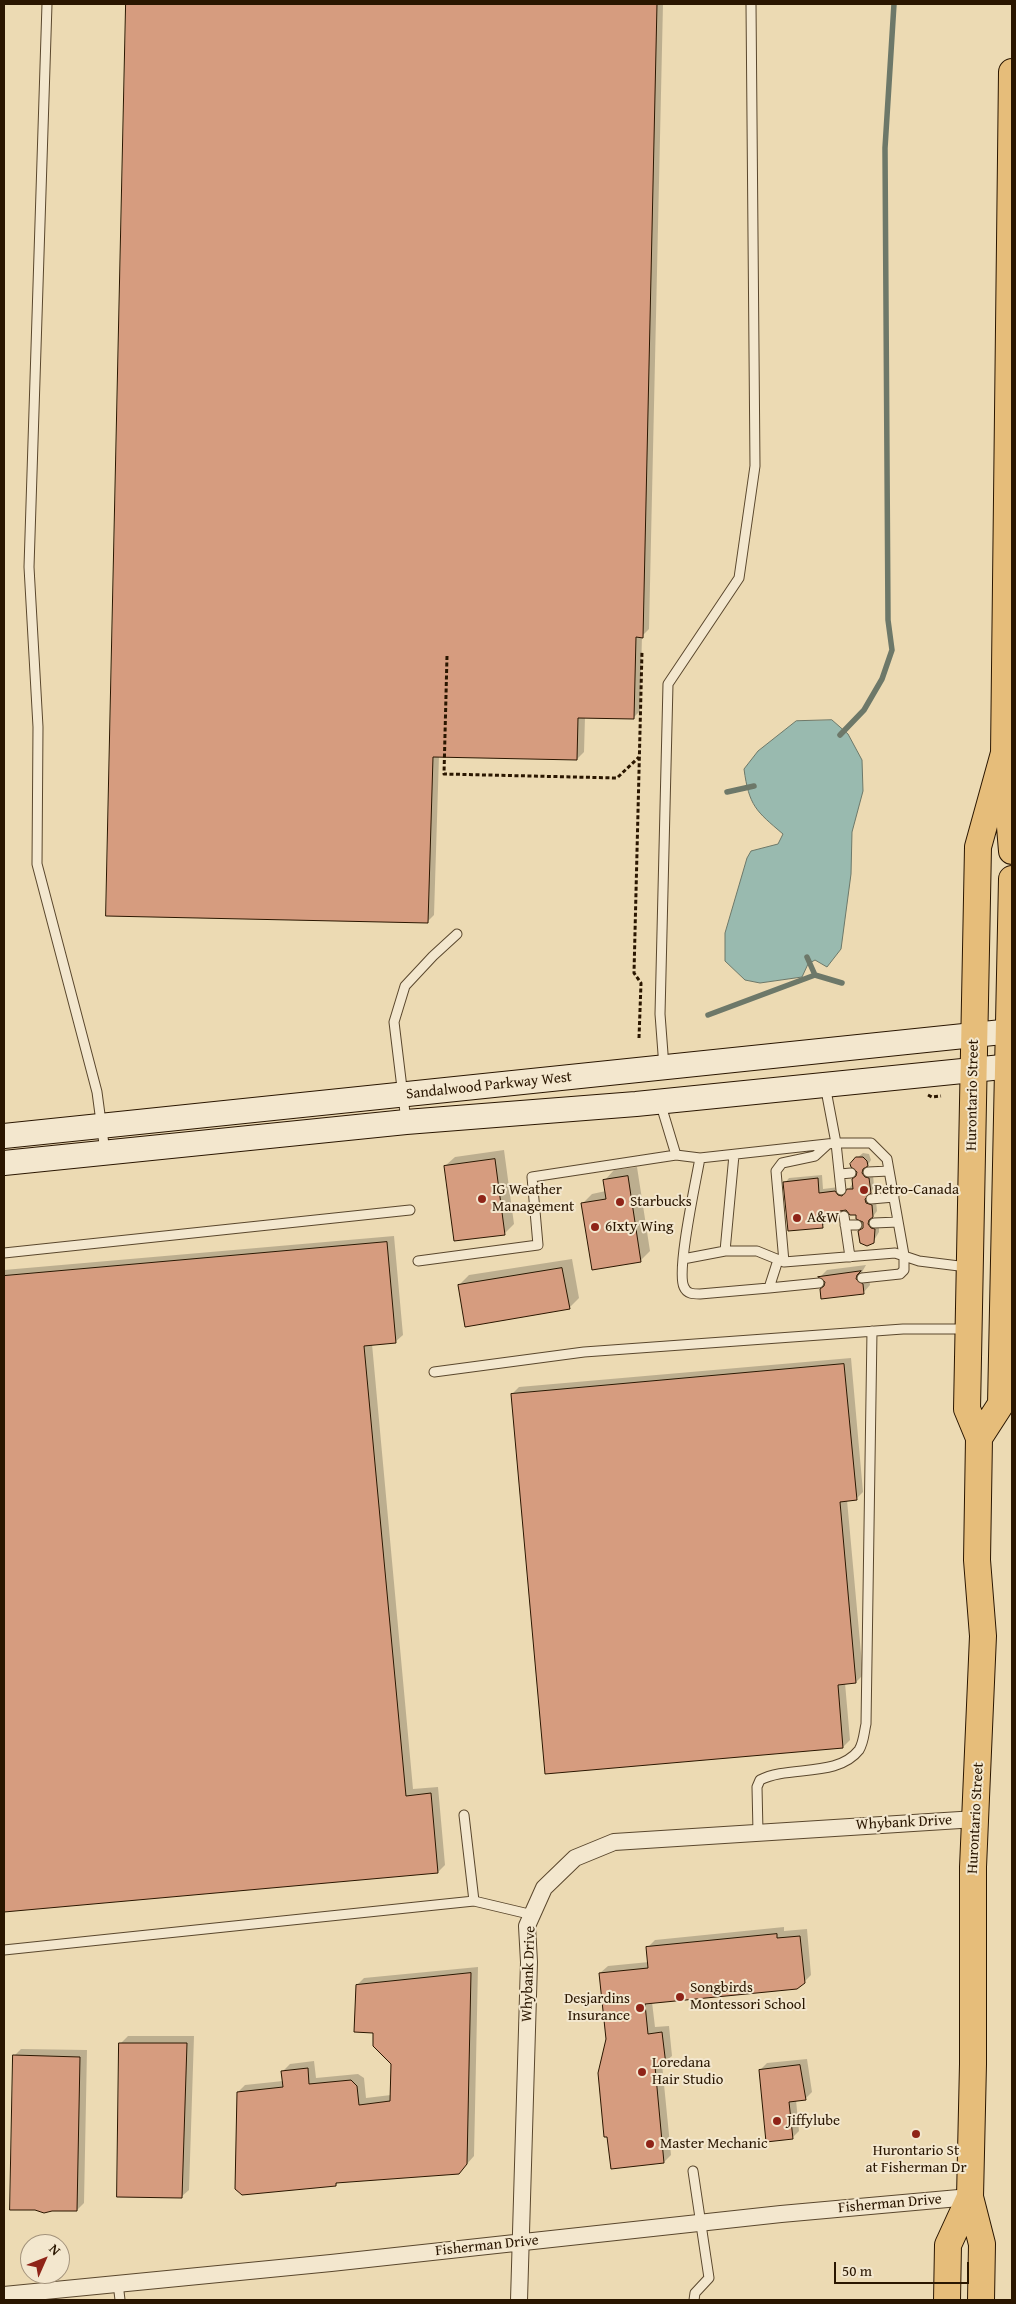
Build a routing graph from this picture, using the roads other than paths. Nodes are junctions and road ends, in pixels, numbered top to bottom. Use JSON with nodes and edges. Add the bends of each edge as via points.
{"nodes":[{"id":1,"x":47,"y":4,"type":"edge"},
{"id":2,"x":751,"y":4,"type":"edge"},
{"id":3,"x":1012,"y":72,"type":"edge"},
{"id":4,"x":1004,"y":753,"type":"junction"},
{"id":5,"x":1012,"y":851,"type":"edge"},
{"id":6,"x":1012,"y":878,"type":"edge"},
{"id":7,"x":457,"y":934,"type":"dead end"},
{"id":8,"x":1010,"y":1031,"type":"edge"},
{"id":9,"x":975,"y":1034,"type":"junction"},
{"id":10,"x":1010,"y":1066,"type":"edge"},
{"id":11,"x":664,"y":1067,"type":"junction"},
{"id":12,"x":974,"y":1070,"type":"junction"},
{"id":13,"x":825,"y":1085,"type":"junction"},
{"id":14,"x":404,"y":1095,"type":"junction"},
{"id":15,"x":660,"y":1101,"type":"junction"},
{"id":16,"x":406,"y":1122,"type":"junction"},
{"id":17,"x":103,"y":1127,"type":"junction"},
{"id":18,"x":4,"y":1136,"type":"edge"},
{"id":19,"x":832,"y":1143,"type":"junction"},
{"id":20,"x":105,"y":1154,"type":"junction"},
{"id":21,"x":676,"y":1155,"type":"junction"},
{"id":22,"x":734,"y":1155,"type":"junction"},
{"id":23,"x":700,"y":1158,"type":"junction"},
{"id":24,"x":4,"y":1163,"type":"edge"},
{"id":25,"x":889,"y":1171,"type":"junction"},
{"id":26,"x":868,"y":1172,"type":"dead end"},
{"id":27,"x":852,"y":1173,"type":"dead end"},
{"id":28,"x":840,"y":1174,"type":"junction"},
{"id":29,"x":841,"y":1190,"type":"dead end"},
{"id":30,"x":894,"y":1197,"type":"junction"},
{"id":31,"x":871,"y":1199,"type":"dead end"},
{"id":32,"x":410,"y":1210,"type":"dead end"},
{"id":33,"x":898,"y":1222,"type":"junction"},
{"id":34,"x":874,"y":1223,"type":"dead end"},
{"id":35,"x":857,"y":1225,"type":"dead end"},
{"id":36,"x":725,"y":1251,"type":"junction"},
{"id":37,"x":4,"y":1254,"type":"edge"},
{"id":38,"x":904,"y":1255,"type":"junction"},
{"id":39,"x":850,"y":1257,"type":"junction"},
{"id":40,"x":683,"y":1259,"type":"junction"},
{"id":41,"x":418,"y":1261,"type":"dead end"},
{"id":42,"x":781,"y":1262,"type":"junction"},
{"id":43,"x":970,"y":1268,"type":"junction"},
{"id":44,"x":862,"y":1278,"type":"dead end"},
{"id":45,"x":819,"y":1283,"type":"dead end"},
{"id":46,"x":770,"y":1288,"type":"junction"},
{"id":47,"x":968,"y":1329,"type":"junction"},
{"id":48,"x":872,"y":1331,"type":"junction"},
{"id":49,"x":434,"y":1372,"type":"dead end"},
{"id":50,"x":979,"y":1438,"type":"junction"},
{"id":51,"x":464,"y":1815,"type":"dead end"},
{"id":52,"x":976,"y":1819,"type":"junction"},
{"id":53,"x":758,"y":1832,"type":"junction"},
{"id":54,"x":474,"y":1901,"type":"junction"},
{"id":55,"x":533,"y":1914,"type":"junction"},
{"id":56,"x":4,"y":1950,"type":"edge"},
{"id":57,"x":693,"y":2171,"type":"dead end"},
{"id":58,"x":970,"y":2197,"type":"junction"},
{"id":59,"x":700,"y":2224,"type":"junction"},
{"id":60,"x":520,"y":2242,"type":"junction"},
{"id":61,"x":118,"y":2283,"type":"junction"},
{"id":62,"x":4,"y":2295,"type":"edge"},
{"id":63,"x":120,"y":2300,"type":"edge"},
{"id":64,"x":519,"y":2300,"type":"edge"},
{"id":65,"x":694,"y":2300,"type":"edge"},
{"id":66,"x":947,"y":2300,"type":"edge"},
{"id":67,"x":981,"y":2300,"type":"edge"}],
"edges":[{"from":1,"to":17,"type":"lane","via":[[29,567],[38,727],[37,864],[97,1092]]},
{"from":2,"to":11,"type":"lane","via":[[755,466],[739,578],[668,684],[660,1014]]},
{"from":3,"to":4,"type":"main road","name":"Hurontario Street"},
{"from":4,"to":5,"type":"main road","name":"Hurontario Street"},
{"from":4,"to":9,"type":"main road","name":"Hurontario Street","via":[[978,847]]},
{"from":6,"to":8,"type":"main road"},
{"from":7,"to":14,"type":"lane","via":[[405,986],[394,1022]]},
{"from":8,"to":9,"type":"main road","name":"Sandalwood Parkway West"},
{"from":8,"to":10,"type":"main road"},
{"from":9,"to":11,"type":"main road","name":"Sandalwood Parkway West"},
{"from":9,"to":12,"type":"main road","name":"Hurontario Street"},
{"from":10,"to":12,"type":"main road","name":"Sandalwood Parkway West"},
{"from":10,"to":50,"type":"main road","via":[[1001,1404]]},
{"from":11,"to":14,"type":"main road","name":"Sandalwood Parkway West"},
{"from":12,"to":13,"type":"main road","name":"Sandalwood Parkway West"},
{"from":12,"to":43,"type":"main road","name":"Hurontario Street"},
{"from":13,"to":15,"type":"main road","name":"Sandalwood Parkway West"},
{"from":13,"to":19,"type":"lane"},
{"from":14,"to":16,"type":"lane"},
{"from":14,"to":17,"type":"main road","name":"Sandalwood Parkway West"},
{"from":15,"to":16,"type":"main road","name":"Sandalwood Parkway West"},
{"from":15,"to":21,"type":"lane"},
{"from":16,"to":20,"type":"main road","name":"Sandalwood Parkway West"},
{"from":17,"to":18,"type":"main road","name":"Sandalwood Parkway West"},
{"from":17,"to":20,"type":"lane"},
{"from":19,"to":22,"type":"lane"},
{"from":19,"to":25,"type":"lane","via":[[871,1143],[887,1159]]},
{"from":19,"to":28,"type":"lane"},
{"from":19,"to":42,"type":"lane","via":[[815,1156],[782,1163],[776,1171]]},
{"from":20,"to":24,"type":"main road","name":"Sandalwood Parkway West"},
{"from":21,"to":23,"type":"lane"},
{"from":21,"to":41,"type":"lane","via":[[532,1177],[538,1245]]},
{"from":22,"to":23,"type":"lane"},
{"from":22,"to":36,"type":"lane"},
{"from":23,"to":40,"type":"lane"},
{"from":25,"to":26,"type":"lane"},
{"from":25,"to":30,"type":"lane"},
{"from":27,"to":28,"type":"lane"},
{"from":28,"to":29,"type":"lane"},
{"from":30,"to":31,"type":"lane"},
{"from":30,"to":33,"type":"lane"},
{"from":32,"to":37,"type":"lane"},
{"from":33,"to":34,"type":"lane"},
{"from":33,"to":38,"type":"lane"},
{"from":35,"to":39,"type":"lane","via":[[845,1221]]},
{"from":36,"to":40,"type":"lane"},
{"from":36,"to":42,"type":"lane","via":[[750,1250]]},
{"from":38,"to":39,"type":"lane","via":[[888,1253]]},
{"from":38,"to":43,"type":"lane","via":[[919,1261]]},
{"from":38,"to":44,"type":"lane","via":[[904,1270],[900,1274]]},
{"from":39,"to":42,"type":"lane"},
{"from":40,"to":46,"type":"lane","via":[[683,1285],[690,1294]]},
{"from":42,"to":46,"type":"lane"},
{"from":43,"to":47,"type":"main road","name":"Hurontario Street"},
{"from":45,"to":46,"type":"lane"},
{"from":47,"to":48,"type":"lane"},
{"from":47,"to":50,"type":"main road","name":"Hurontario Street","via":[[967,1408]]},
{"from":48,"to":49,"type":"lane","via":[[584,1352]]},
{"from":48,"to":53,"type":"lane","via":[[866,1724],[863,1741],[858,1750],[844,1761],[760,1780],[757,1787]]},
{"from":50,"to":52,"type":"main road","name":"Hurontario Street","via":[[977,1560],[983,1636]]},
{"from":51,"to":54,"type":"lane"},
{"from":52,"to":53,"type":"street","name":"Whybank Drive"},
{"from":52,"to":58,"type":"main road","name":"Hurontario Street"},
{"from":53,"to":55,"type":"street","name":"Whybank Drive","via":[[614,1842],[575,1858],[544,1888]]},
{"from":54,"to":55,"type":"lane"},
{"from":54,"to":56,"type":"lane"},
{"from":55,"to":60,"type":"street","name":"Whybank Drive","via":[[527,1926],[529,1962]]},
{"from":57,"to":59,"type":"lane"},
{"from":58,"to":59,"type":"street","name":"Fisherman Drive"},
{"from":58,"to":66,"type":"main road","name":"Hurontario Street","via":[[948,2245]]},
{"from":58,"to":67,"type":"main road","name":"Hurontario Street","via":[[982,2244]]},
{"from":59,"to":60,"type":"street","name":"Fisherman Drive"},
{"from":59,"to":65,"type":"lane","via":[[709,2278],[695,2293]]},
{"from":60,"to":61,"type":"street","name":"Fisherman Drive","via":[[331,2264]]},
{"from":60,"to":64,"type":"street","name":"Whybank Drive"},
{"from":61,"to":62,"type":"street","name":"Fisherman Drive"},
{"from":61,"to":63,"type":"lane"}]}
